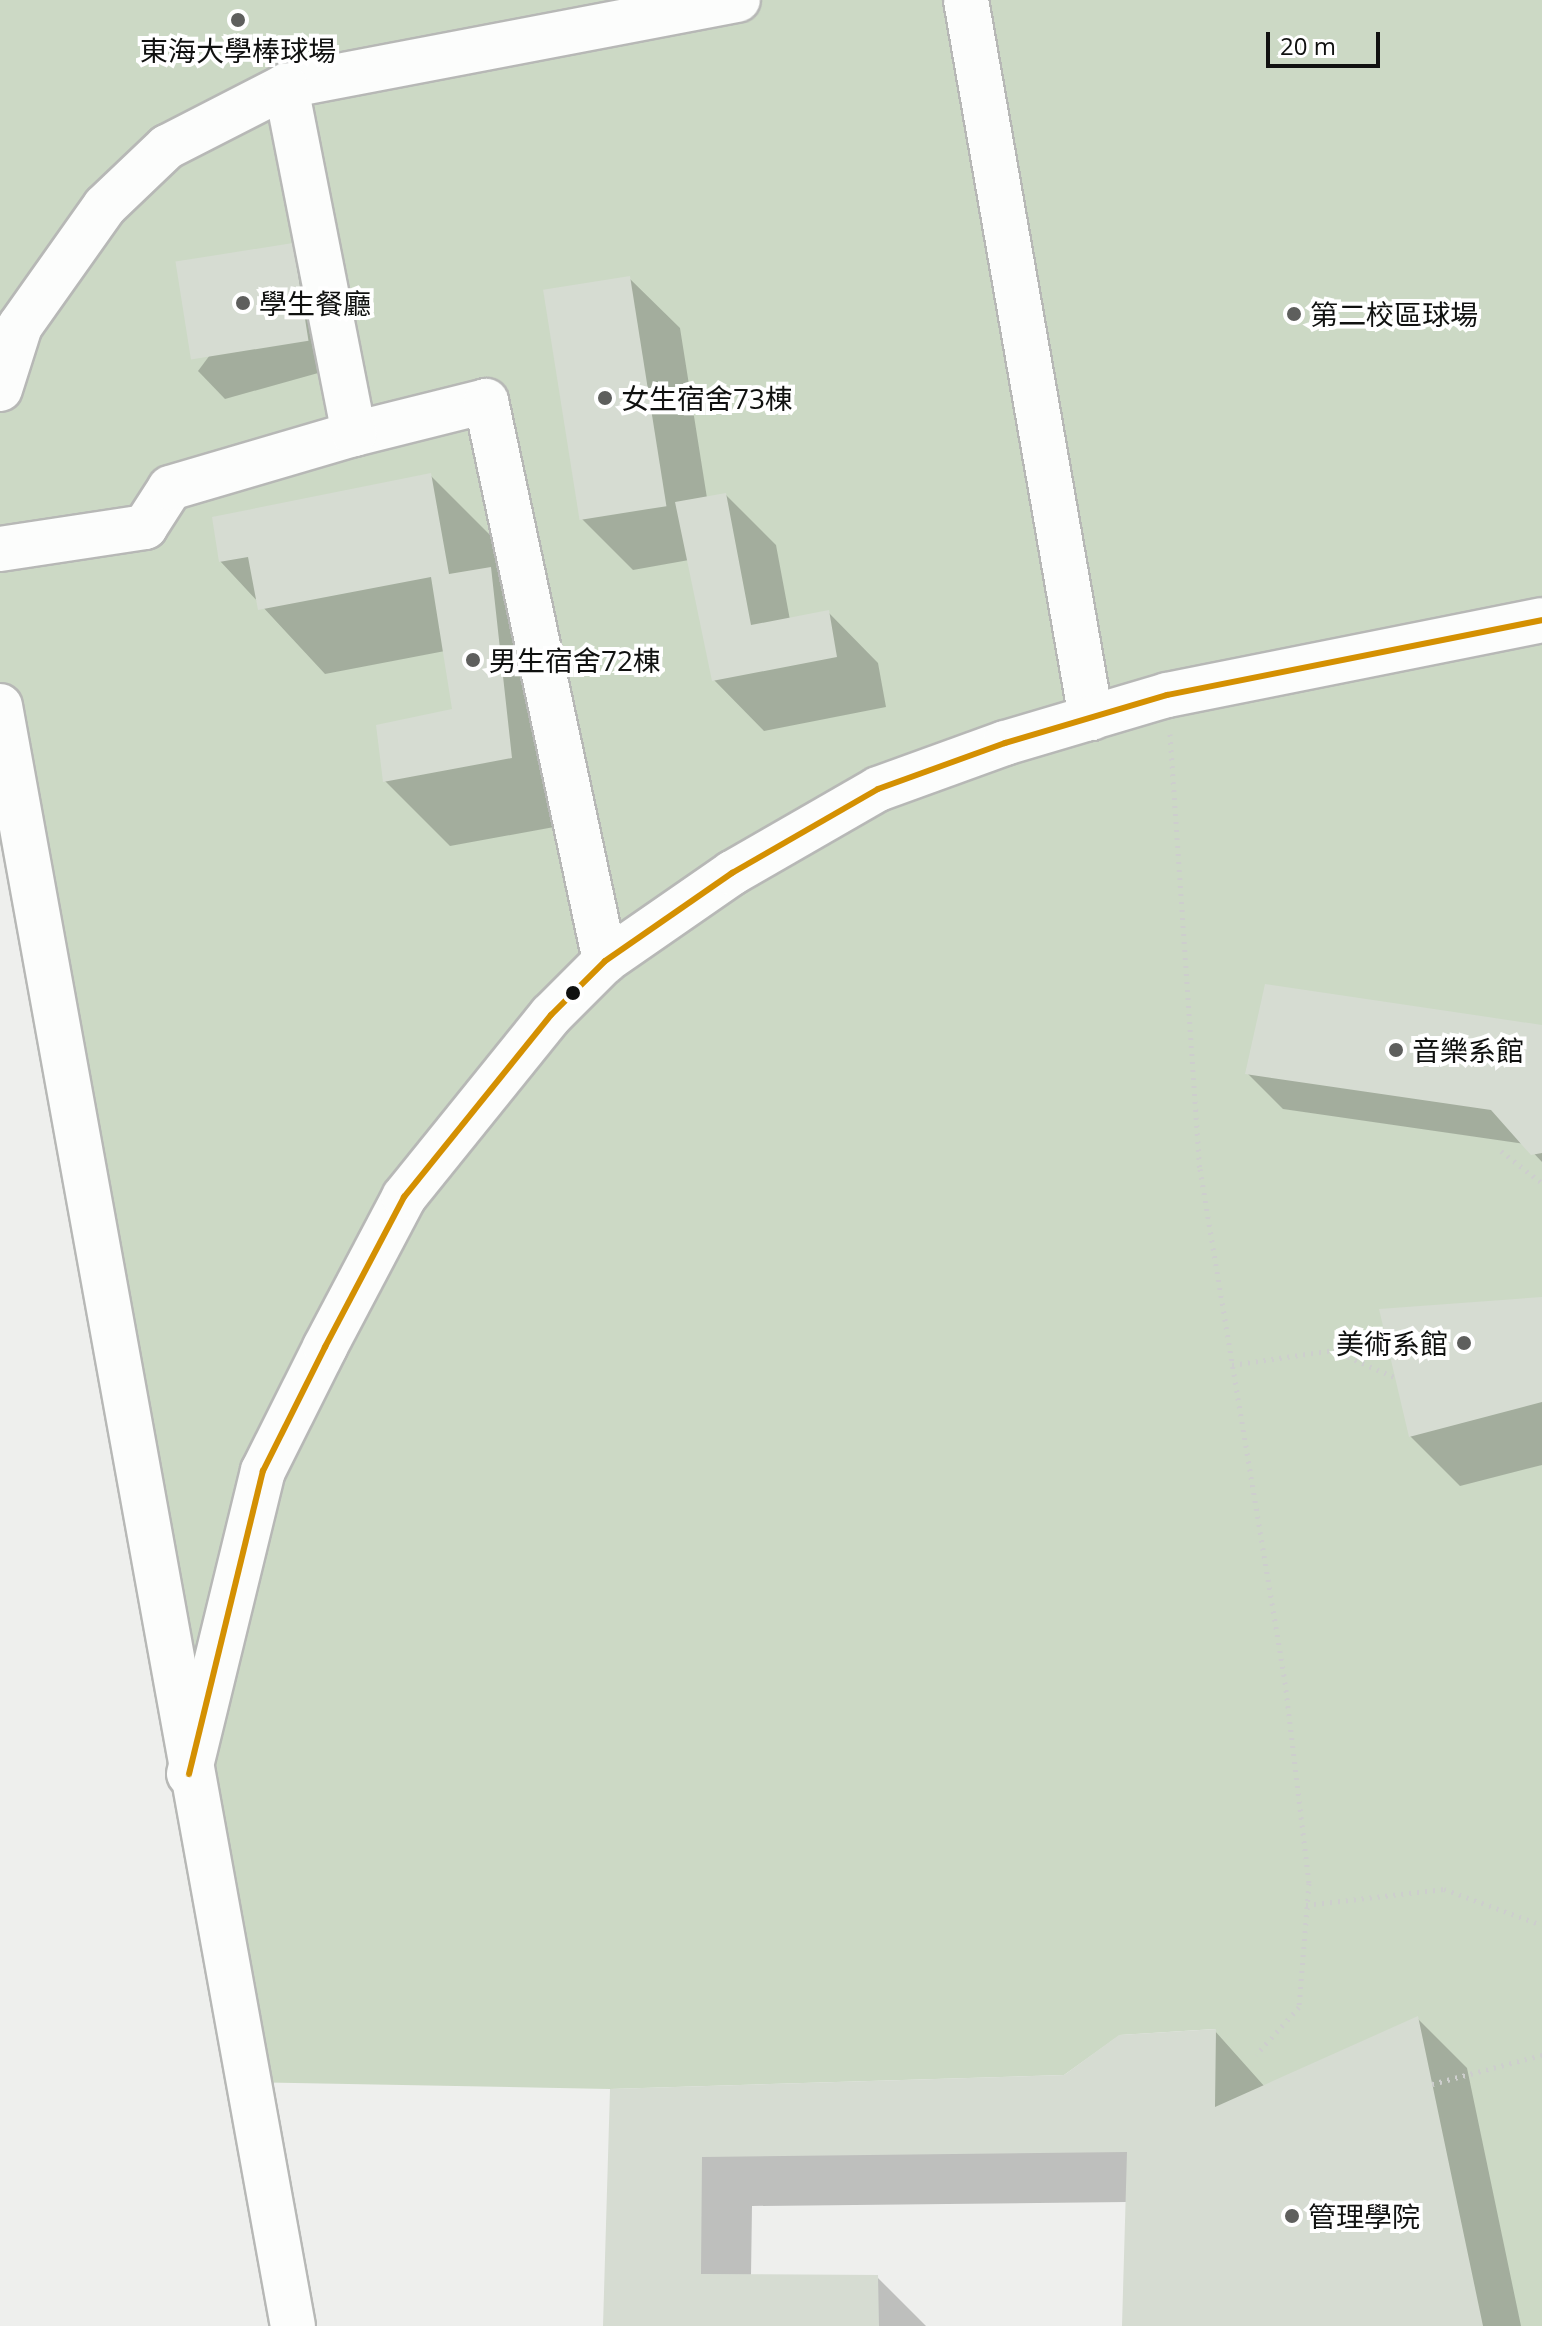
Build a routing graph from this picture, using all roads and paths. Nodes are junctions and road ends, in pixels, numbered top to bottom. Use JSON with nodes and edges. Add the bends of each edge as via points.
{"nodes":[{"id":1,"x":738,"y":0,"type":"edge"},
{"id":2,"x":966,"y":0,"type":"edge"},
{"id":3,"x":286,"y":86,"type":"junction"},
{"id":4,"x":0,"y":389,"type":"edge"},
{"id":5,"x":354,"y":434,"type":"junction"},
{"id":6,"x":0,"y":549,"type":"edge"},
{"id":7,"x":1542,"y":620,"type":"edge"},
{"id":8,"x":1167,"y":695,"type":"junction"},
{"id":9,"x":0,"y":706,"type":"edge"},
{"id":10,"x":1091,"y":718,"type":"junction"},
{"id":11,"x":605,"y":961,"type":"junction"},
{"id":12,"x":1501,"y":1151,"type":"dead end"},
{"id":13,"x":1542,"y":1183,"type":"edge"},
{"id":14,"x":1232,"y":1365,"type":"junction"},
{"id":15,"x":1394,"y":1377,"type":"dead end"},
{"id":16,"x":189,"y":1774,"type":"junction"},
{"id":17,"x":1306,"y":1905,"type":"junction"},
{"id":18,"x":1542,"y":1925,"type":"edge"},
{"id":19,"x":1256,"y":2055,"type":"dead end"},
{"id":20,"x":1542,"y":2055,"type":"edge"},
{"id":21,"x":1432,"y":2084,"type":"dead end"},
{"id":22,"x":293,"y":2326,"type":"edge"}],
"edges":[{"from":1,"to":3,"type":"street"},
{"from":2,"to":10,"type":"street"},
{"from":3,"to":4,"type":"street","via":[[167,147],[105,206],[20,326]]},
{"from":3,"to":5,"type":"street"},
{"from":5,"to":6,"type":"street","via":[[170,488],[145,527]]},
{"from":5,"to":11,"type":"street","via":[[486,401]]},
{"from":7,"to":8,"type":"street"},
{"from":8,"to":10,"type":"street"},
{"from":8,"to":14,"type":"path","via":[[1200,1169]]},
{"from":9,"to":16,"type":"street"},
{"from":10,"to":11,"type":"street","via":[[878,789],[732,873]]},
{"from":11,"to":16,"type":"street","via":[[551,1015],[404,1197],[325,1347],[263,1471]]},
{"from":12,"to":13,"type":"path"},
{"from":14,"to":15,"type":"path","via":[[1333,1350]]},
{"from":14,"to":17,"type":"path","via":[[1285,1682],[1309,1883]]},
{"from":16,"to":22,"type":"street"},
{"from":17,"to":18,"type":"path","via":[[1444,1889]]},
{"from":17,"to":19,"type":"path","via":[[1299,2007]]},
{"from":20,"to":21,"type":"path"}]}
